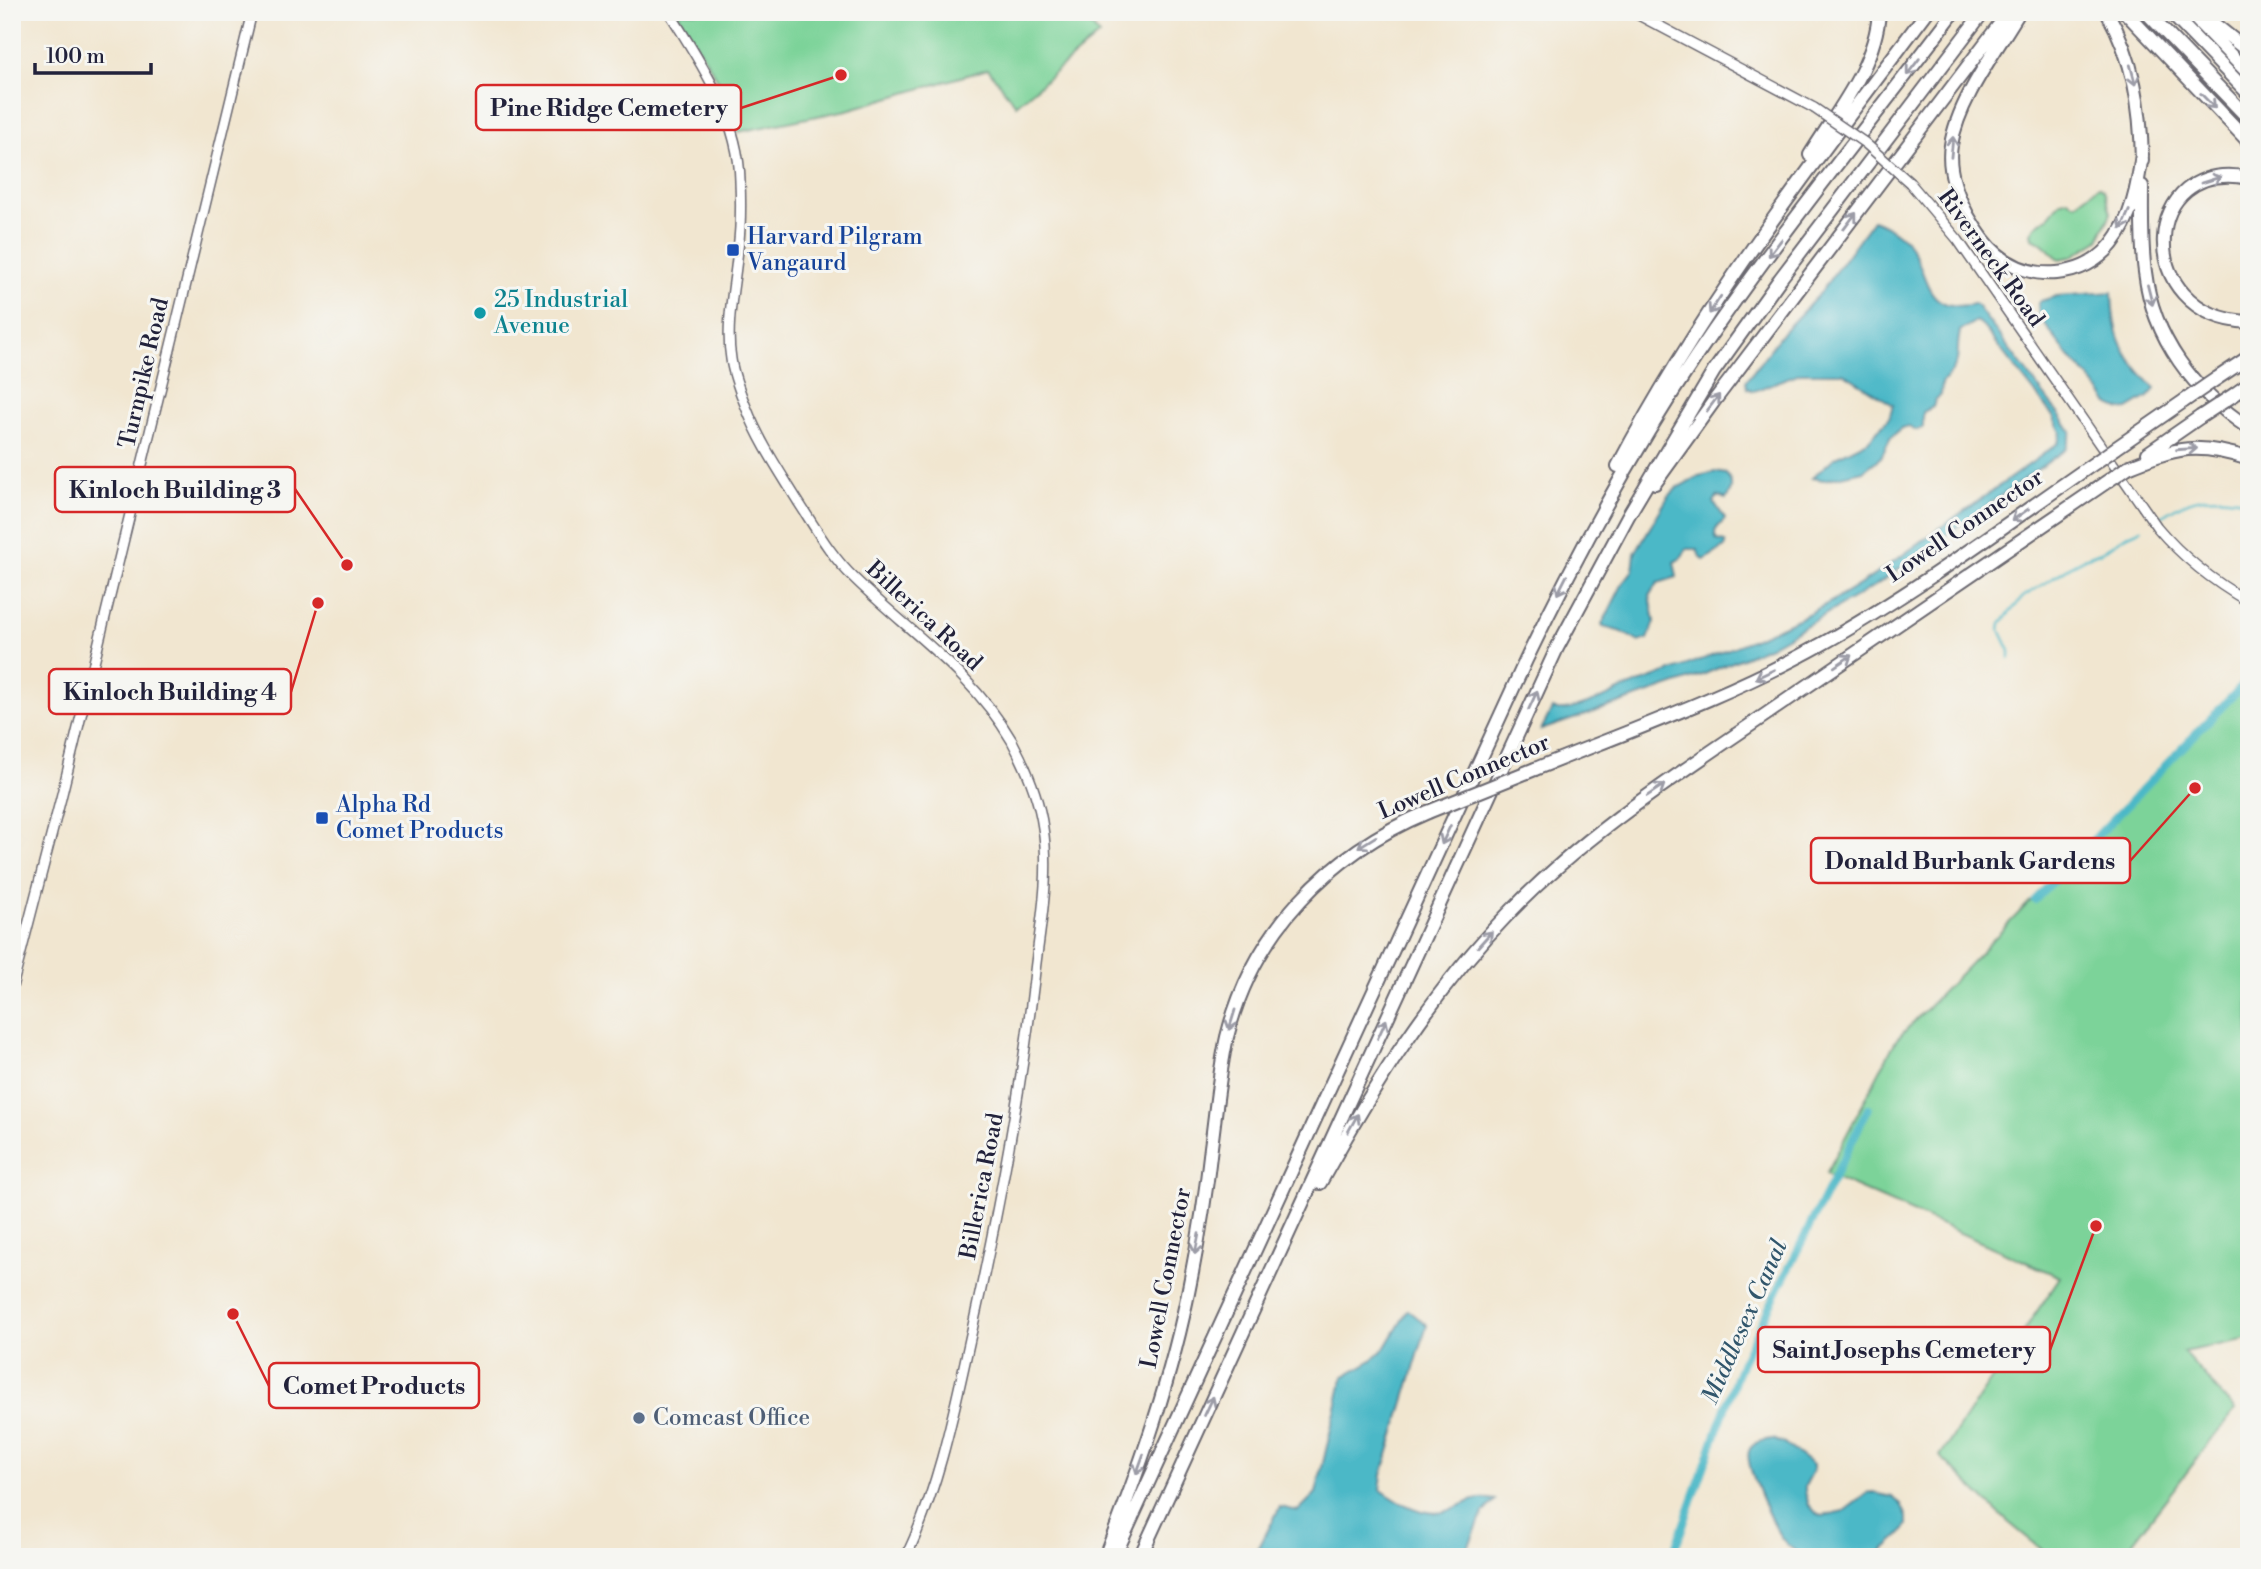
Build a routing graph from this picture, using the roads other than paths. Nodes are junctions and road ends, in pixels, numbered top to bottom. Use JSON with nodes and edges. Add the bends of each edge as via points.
{"nodes":[{"id":1,"x":252,"y":12,"type":"edge"},
{"id":2,"x":669,"y":12,"type":"edge"},
{"id":3,"x":1633,"y":12,"type":"edge"},
{"id":4,"x":1879,"y":12,"type":"edge"},
{"id":5,"x":1927,"y":12,"type":"edge"},
{"id":6,"x":1954,"y":12,"type":"edge"},
{"id":7,"x":1983,"y":12,"type":"edge"},
{"id":8,"x":2009,"y":12,"type":"edge"},
{"id":9,"x":2019,"y":12,"type":"edge"},
{"id":10,"x":2107,"y":12,"type":"edge"},
{"id":11,"x":2124,"y":12,"type":"edge"},
{"id":12,"x":2146,"y":12,"type":"edge"},
{"id":13,"x":2170,"y":12,"type":"edge"},
{"id":14,"x":2189,"y":12,"type":"edge"},
{"id":15,"x":2199,"y":12,"type":"edge"},
{"id":16,"x":2249,"y":52,"type":"edge"},
{"id":17,"x":2249,"y":74,"type":"edge"},
{"id":18,"x":2249,"y":94,"type":"edge"},
{"id":19,"x":2249,"y":119,"type":"edge"},
{"id":20,"x":2249,"y":142,"type":"edge"},
{"id":21,"x":2142,"y":154,"type":"junction"},
{"id":22,"x":2249,"y":177,"type":"edge"},
{"id":23,"x":1752,"y":249,"type":"junction"},
{"id":24,"x":2249,"y":322,"type":"edge"},
{"id":25,"x":2249,"y":357,"type":"edge"},
{"id":26,"x":2249,"y":384,"type":"edge"},
{"id":27,"x":2249,"y":428,"type":"edge"},
{"id":28,"x":2249,"y":459,"type":"edge"},
{"id":29,"x":2128,"y":467,"type":"junction"},
{"id":30,"x":1628,"y":516,"type":"junction"},
{"id":31,"x":1575,"y":559,"type":"junction"},
{"id":32,"x":2249,"y":602,"type":"edge"},
{"id":33,"x":12,"y":986,"type":"edge"},
{"id":34,"x":1272,"y":1269,"type":"junction"},
{"id":35,"x":906,"y":1557,"type":"edge"},
{"id":36,"x":1105,"y":1557,"type":"edge"},
{"id":37,"x":1114,"y":1557,"type":"edge"},
{"id":38,"x":1140,"y":1557,"type":"edge"}],
"edges":[{"from":1,"to":33,"type":"main road","name":"Turnpike Road"},
{"from":2,"to":35,"type":"main road","name":"Billerica Road","via":[[700,61],[733,137],[741,177],[730,357],[752,422],[841,565],[950,662],[990,708],[1013,744],[1044,830],[1045,885],[1011,1146],[940,1465]]},
{"from":3,"to":32,"type":"main road","name":"Riverneck Road","bridge":true,"via":[[1814,108],[1855,135],[1910,183],[1958,240],[2166,538],[2200,570]]},
{"from":4,"to":23,"type":"highway","via":[[1875,40],[1862,71]]},
{"from":5,"to":23,"type":"highway"},
{"from":6,"to":31,"type":"highway","one_way":true,"via":[[1713,332],[1630,461]]},
{"from":7,"to":30,"type":"highway","via":[[1735,341]]},
{"from":30,"to":8,"type":"highway","one_way":true},
{"from":21,"to":9,"type":"highway","one_way":true,"via":[[2135,195],[2122,228],[2105,252],[2090,263],[2057,273],[2031,272],[2006,260],[1983,239],[1955,188],[1951,144],[1966,102]]},
{"from":10,"to":21,"type":"highway","one_way":true,"via":[[2134,78]]},
{"from":11,"to":20,"type":"highway","one_way":true},
{"from":12,"to":19,"type":"highway"},
{"from":13,"to":18,"type":"highway"},
{"from":14,"to":17,"type":"highway"},
{"from":15,"to":16,"type":"highway"},
{"from":21,"to":27,"type":"highway","one_way":true,"via":[[2144,267],[2161,330],[2206,393]]},
{"from":24,"to":22,"type":"highway","one_way":true,"via":[[2221,317],[2190,299],[2169,270],[2162,245],[2169,215],[2189,190],[2220,177]]},
{"from":23,"to":31,"type":"highway","one_way":true,"via":[[1643,420]]},
{"from":25,"to":36,"type":"highway","name":"Lowell Connector","one_way":true,"bridge":true,"via":[[1822,644],[1730,690],[1428,812],[1368,842],[1316,883],[1278,926],[1233,1017],[1203,1213],[1175,1352]]},
{"from":26,"to":29,"type":"highway","bridge":true},
{"from":29,"to":28,"type":"highway","one_way":true,"via":[[2183,448]]},
{"from":34,"to":29,"type":"highway","one_way":true,"bridge":true,"via":[[1404,1040],[1455,973],[1530,891],[1638,802]]},
{"from":34,"to":30,"type":"highway","one_way":true,"via":[[1557,648]]},
{"from":31,"to":37,"type":"highway","one_way":true},
{"from":38,"to":34,"type":"highway","one_way":true}]}
